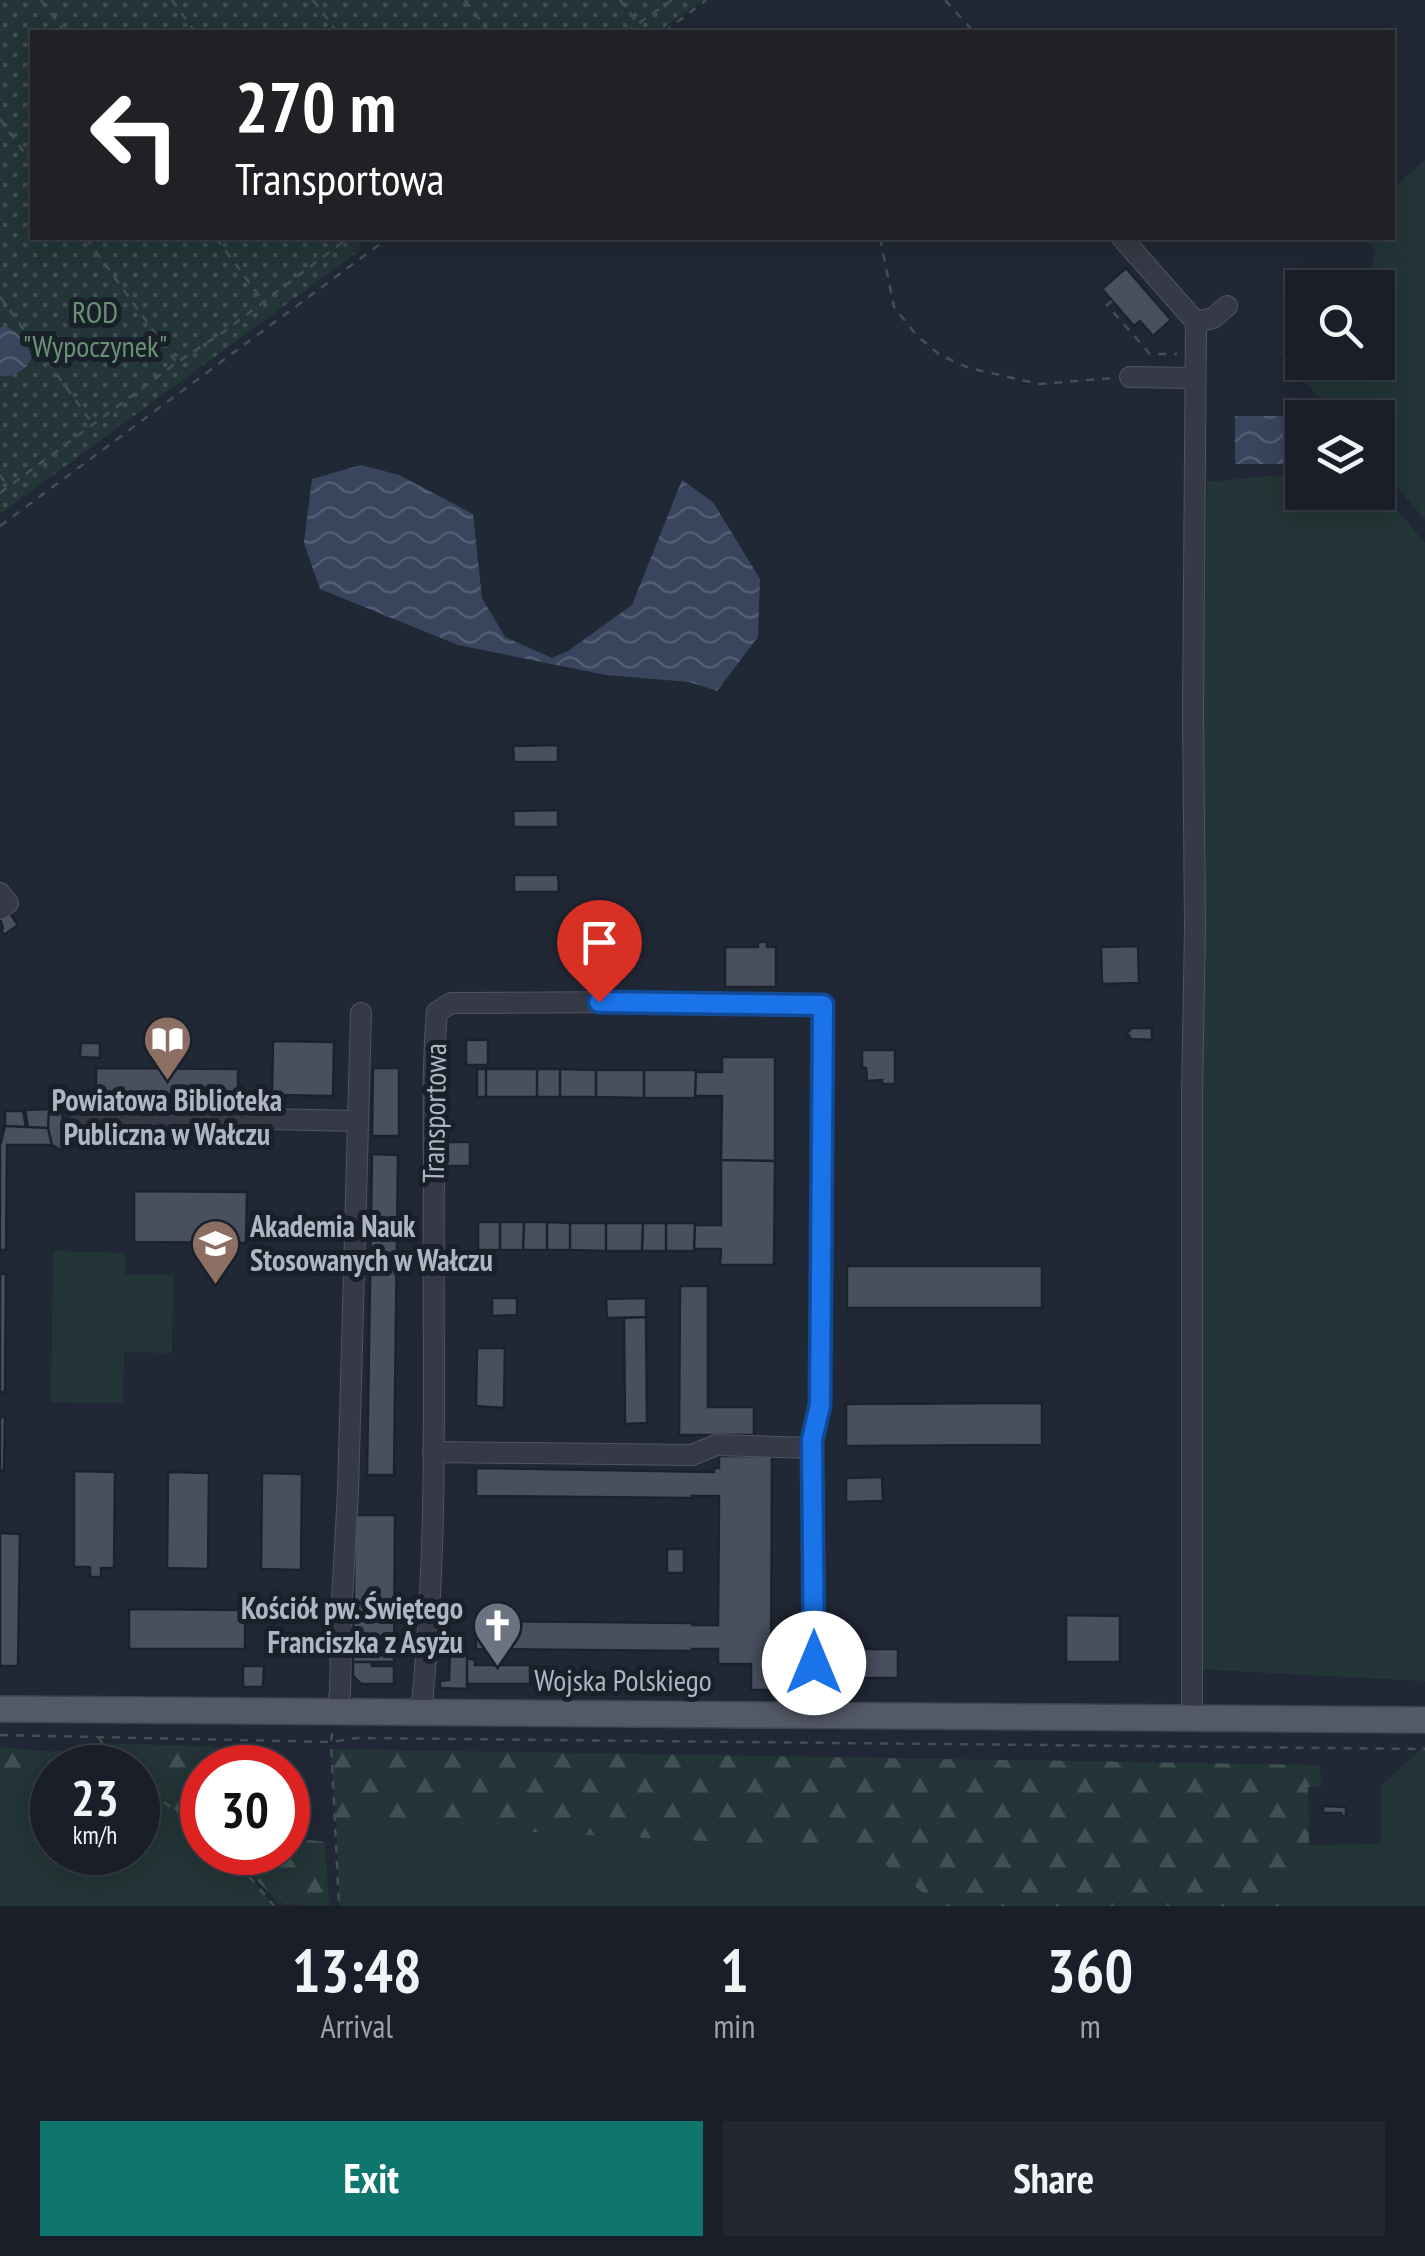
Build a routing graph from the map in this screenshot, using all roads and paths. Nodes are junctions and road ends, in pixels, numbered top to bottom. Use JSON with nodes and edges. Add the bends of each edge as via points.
{"nodes":[{"id":1,"x":42,"y":0,"type":"edge"},
{"id":2,"x":172,"y":0,"type":"edge"},
{"id":3,"x":313,"y":0,"type":"edge"},
{"id":4,"x":465,"y":0,"type":"edge"},
{"id":5,"x":620,"y":0,"type":"edge"},
{"id":6,"x":672,"y":0,"type":"edge"},
{"id":7,"x":706,"y":0,"type":"edge"},
{"id":8,"x":946,"y":0,"type":"edge"},
{"id":9,"x":638,"y":24,"type":"junction"},
{"id":10,"x":64,"y":30,"type":"edge"},
{"id":11,"x":194,"y":30,"type":"edge"},
{"id":12,"x":336,"y":30,"type":"edge"},
{"id":13,"x":488,"y":30,"type":"edge"},
{"id":14,"x":629,"y":30,"type":"edge"},
{"id":15,"x":667,"y":30,"type":"edge"},
{"id":16,"x":972,"y":30,"type":"edge"},
{"id":17,"x":0,"y":119,"type":"edge"},
{"id":18,"x":30,"y":161,"type":"edge"},
{"id":19,"x":87,"y":240,"type":"edge"},
{"id":20,"x":218,"y":240,"type":"edge"},
{"id":21,"x":344,"y":240,"type":"edge"},
{"id":22,"x":385,"y":240,"type":"edge"},
{"id":23,"x":880,"y":240,"type":"edge"},
{"id":24,"x":1124,"y":240,"type":"edge"},
{"id":25,"x":0,"y":297,"type":"edge"},
{"id":26,"x":1112,"y":301,"type":"dead end"},
{"id":27,"x":264,"y":302,"type":"junction"},
{"id":28,"x":1228,"y":306,"type":"dead end"},
{"id":29,"x":1196,"y":322,"type":"junction"},
{"id":30,"x":1188,"y":354,"type":"dead end"},
{"id":31,"x":176,"y":363,"type":"junction"},
{"id":32,"x":1130,"y":377,"type":"joint"},
{"id":33,"x":1195,"y":378,"type":"junction"},
{"id":34,"x":94,"y":425,"type":"junction"},
{"id":35,"x":0,"y":475,"type":"edge"},
{"id":36,"x":8,"y":486,"type":"junction"},
{"id":37,"x":0,"y":493,"type":"edge"},
{"id":38,"x":0,"y":526,"type":"edge"},
{"id":39,"x":361,"y":1013,"type":"dead end"},
{"id":40,"x":82,"y":1116,"type":"dead end"},
{"id":41,"x":357,"y":1121,"type":"junction"},
{"id":42,"x":812,"y":1444,"type":"junction"},
{"id":43,"x":434,"y":1452,"type":"junction"},
{"id":44,"x":530,"y":1674,"type":"dead end"},
{"id":45,"x":543,"y":1674,"type":"dead end"},
{"id":46,"x":0,"y":1709,"type":"edge"},
{"id":47,"x":336,"y":1712,"type":"junction"},
{"id":48,"x":421,"y":1712,"type":"junction"},
{"id":49,"x":814,"y":1716,"type":"junction"},
{"id":50,"x":1192,"y":1719,"type":"junction"},
{"id":51,"x":1425,"y":1720,"type":"edge"},
{"id":52,"x":0,"y":1735,"type":"edge"},
{"id":53,"x":98,"y":1736,"type":"junction"},
{"id":54,"x":330,"y":1742,"type":"junction"},
{"id":55,"x":104,"y":1745,"type":"edge"},
{"id":56,"x":1425,"y":1749,"type":"edge"},
{"id":57,"x":248,"y":1875,"type":"edge"},
{"id":58,"x":274,"y":1906,"type":"edge"},
{"id":59,"x":338,"y":1906,"type":"edge"}],
"edges":[{"from":1,"to":10,"type":"path"},
{"from":2,"to":11,"type":"path"},
{"from":3,"to":12,"type":"path"},
{"from":4,"to":13,"type":"path"},
{"from":5,"to":9,"type":"path"},
{"from":6,"to":9,"type":"path"},
{"from":7,"to":15,"type":"path"},
{"from":8,"to":16,"type":"path"},
{"from":9,"to":14,"type":"path"},
{"from":17,"to":18,"type":"path"},
{"from":19,"to":31,"type":"path"},
{"from":20,"to":27,"type":"path"},
{"from":21,"to":27,"type":"path"},
{"from":22,"to":38,"type":"path"},
{"from":23,"to":32,"type":"path","via":[[894,307],[940,355],[1039,384]]},
{"from":24,"to":29,"type":"street"},
{"from":25,"to":34,"type":"path"},
{"from":26,"to":30,"type":"path","via":[[1107,305],[1150,354]]},
{"from":27,"to":31,"type":"path"},
{"from":28,"to":29,"type":"street"},
{"from":29,"to":33,"type":"street"},
{"from":31,"to":34,"type":"path"},
{"from":32,"to":33,"type":"street"},
{"from":33,"to":50,"type":"street"},
{"from":34,"to":36,"type":"path"},
{"from":35,"to":36,"type":"path"},
{"from":36,"to":37,"type":"path"},
{"from":39,"to":41,"type":"street"},
{"from":40,"to":41,"type":"street"},
{"from":41,"to":47,"type":"street"},
{"from":42,"to":43,"type":"street","via":[[716,1445],[692,1456]]},
{"from":42,"to":43,"type":"street","name":"Transportowa","via":[[820,1405],[823,1005],[451,1003],[437,1012],[435,1035]]},
{"from":42,"to":49,"type":"street","name":"Transportowa"},
{"from":43,"to":48,"type":"street","name":"Transportowa"},
{"from":44,"to":45,"type":"path"},
{"from":46,"to":47,"type":"main road","name":"Wojska Polskiego"},
{"from":47,"to":48,"type":"main road","name":"Wojska Polskiego"},
{"from":48,"to":49,"type":"main road","name":"Wojska Polskiego"},
{"from":49,"to":50,"type":"main road","name":"Wojska Polskiego"},
{"from":50,"to":51,"type":"main road","name":"Wojska Polskiego"},
{"from":52,"to":53,"type":"path"},
{"from":53,"to":54,"type":"path"},
{"from":53,"to":55,"type":"path"},
{"from":54,"to":56,"type":"path"},
{"from":54,"to":59,"type":"path"},
{"from":57,"to":58,"type":"path"}]}
